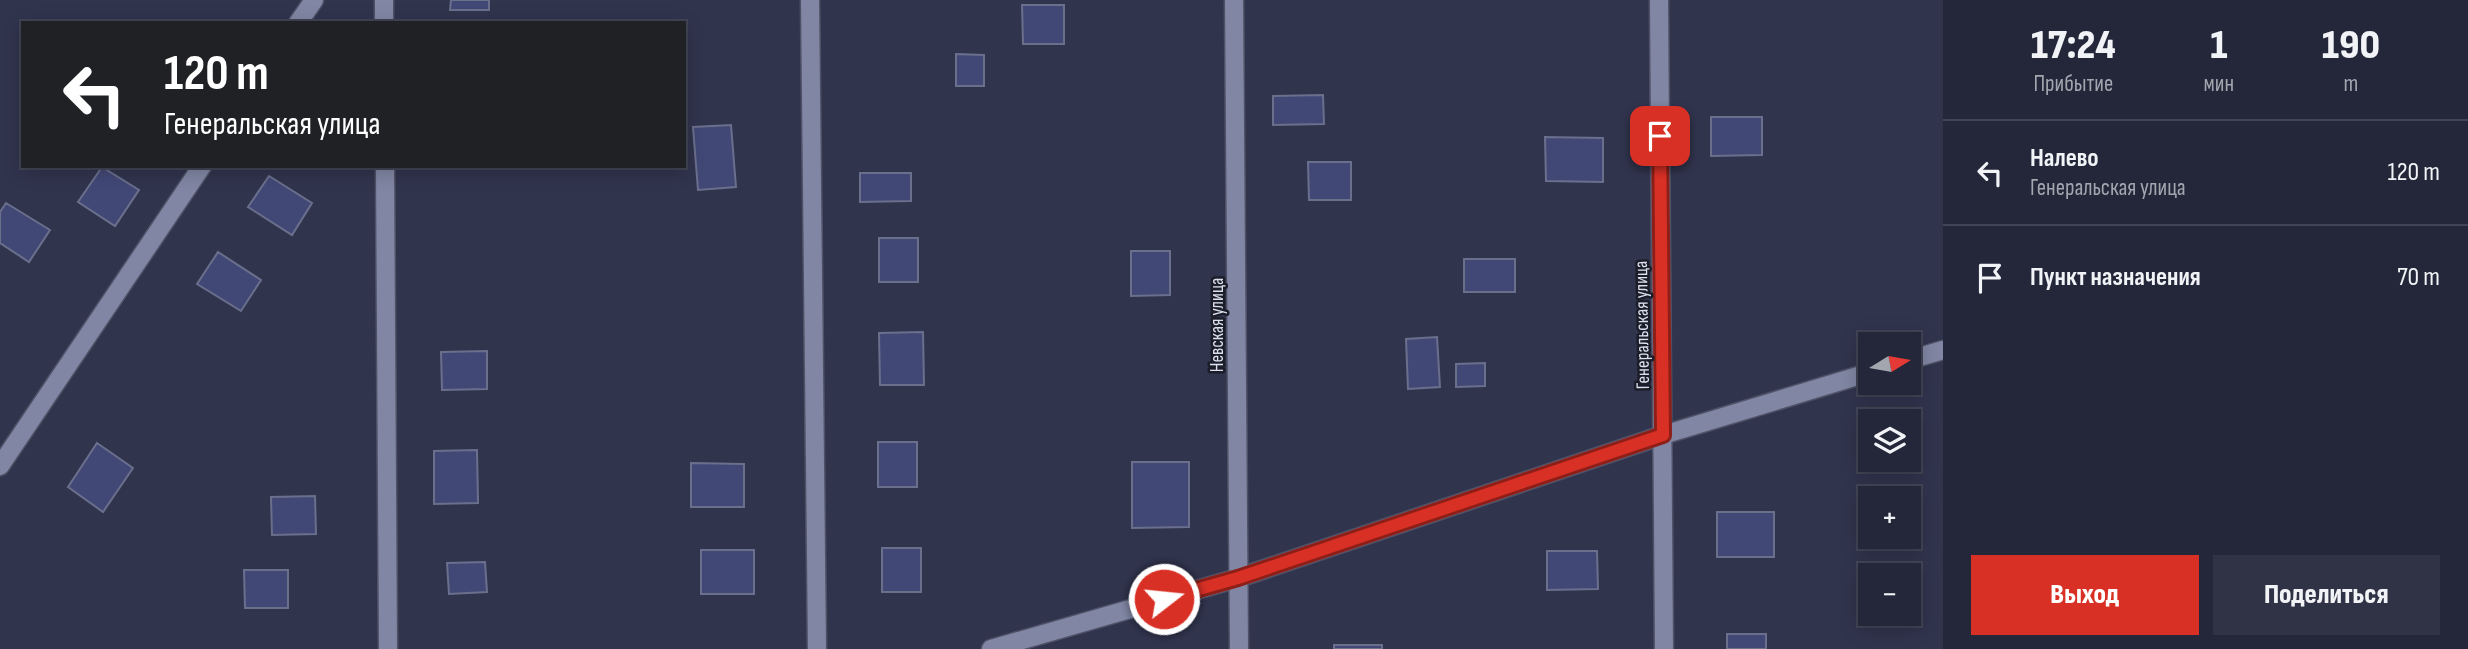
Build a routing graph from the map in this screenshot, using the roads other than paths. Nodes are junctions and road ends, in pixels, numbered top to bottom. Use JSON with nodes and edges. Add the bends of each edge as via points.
{"nodes":[{"id":1,"x":314,"y":0,"type":"edge"},
{"id":2,"x":384,"y":0,"type":"edge"},
{"id":3,"x":810,"y":0,"type":"edge"},
{"id":4,"x":1234,"y":0,"type":"edge"},
{"id":5,"x":1659,"y":0,"type":"edge"},
{"id":6,"x":299,"y":21,"type":"edge"},
{"id":7,"x":384,"y":21,"type":"edge"},
{"id":8,"x":201,"y":168,"type":"edge"},
{"id":9,"x":385,"y":168,"type":"edge"},
{"id":10,"x":1943,"y":350,"type":"edge"},
{"id":11,"x":1922,"y":356,"type":"edge"},
{"id":12,"x":1858,"y":376,"type":"edge"},
{"id":13,"x":1663,"y":435,"type":"junction"},
{"id":14,"x":0,"y":466,"type":"edge"},
{"id":15,"x":1238,"y":578,"type":"junction"},
{"id":16,"x":388,"y":649,"type":"edge"},
{"id":17,"x":817,"y":649,"type":"edge"},
{"id":18,"x":991,"y":649,"type":"edge"},
{"id":19,"x":1239,"y":649,"type":"edge"},
{"id":20,"x":1664,"y":649,"type":"edge"}],
"edges":[{"from":1,"to":6,"type":"street"},
{"from":2,"to":7,"type":"street"},
{"from":3,"to":17,"type":"street"},
{"from":4,"to":15,"type":"street","name":"Невская улица"},
{"from":5,"to":13,"type":"street","name":"Генеральская улица"},
{"from":8,"to":14,"type":"street"},
{"from":9,"to":16,"type":"street"},
{"from":10,"to":11,"type":"street"},
{"from":12,"to":13,"type":"street"},
{"from":13,"to":15,"type":"street"},
{"from":13,"to":20,"type":"street","name":"Генеральская улица"},
{"from":15,"to":18,"type":"street"},
{"from":15,"to":19,"type":"street","name":"Невская улица"}]}
